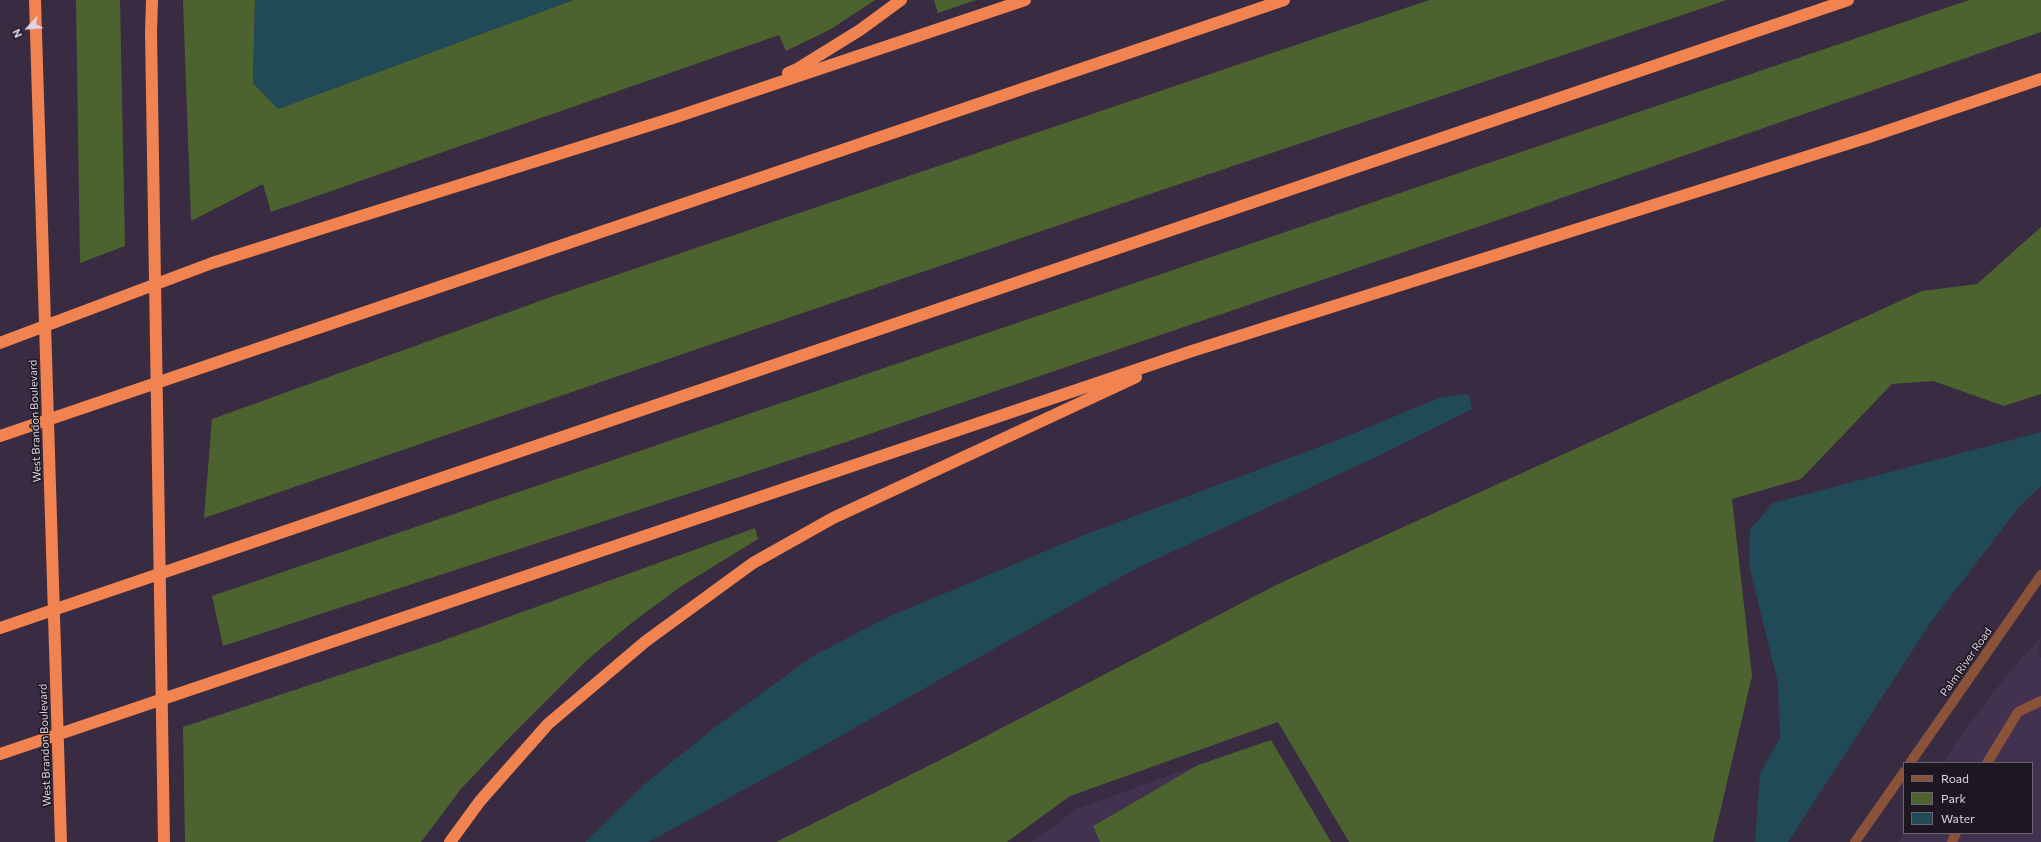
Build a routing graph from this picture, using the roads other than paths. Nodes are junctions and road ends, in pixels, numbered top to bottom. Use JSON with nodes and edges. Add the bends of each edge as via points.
{"nodes":[{"id":1,"x":35,"y":0,"type":"edge"},
{"id":2,"x":152,"y":0,"type":"edge"},
{"id":3,"x":902,"y":0,"type":"edge"},
{"id":4,"x":1025,"y":0,"type":"edge"},
{"id":5,"x":1284,"y":0,"type":"edge"},
{"id":6,"x":1848,"y":0,"type":"edge"},
{"id":7,"x":2041,"y":79,"type":"edge"},
{"id":8,"x":676,"y":117,"type":"junction"},
{"id":9,"x":0,"y":343,"type":"edge"},
{"id":10,"x":1192,"y":351,"type":"junction"},
{"id":11,"x":0,"y":436,"type":"edge"},
{"id":12,"x":2041,"y":575,"type":"edge"},
{"id":13,"x":0,"y":628,"type":"edge"},
{"id":14,"x":2041,"y":701,"type":"edge"},
{"id":15,"x":0,"y":754,"type":"edge"},
{"id":16,"x":1911,"y":762,"type":"edge"},
{"id":17,"x":1988,"y":762,"type":"edge"},
{"id":18,"x":1903,"y":773,"type":"edge"},
{"id":19,"x":61,"y":842,"type":"edge"},
{"id":20,"x":164,"y":842,"type":"edge"},
{"id":21,"x":450,"y":842,"type":"edge"},
{"id":22,"x":1855,"y":842,"type":"edge"}],
"edges":[{"from":1,"to":19,"type":"highway","name":"West Brandon Boulevard"},
{"from":2,"to":20,"type":"highway"},
{"from":3,"to":8,"type":"highway","via":[[860,30],[797,69]]},
{"from":4,"to":8,"type":"highway"},
{"from":5,"to":11,"type":"highway"},
{"from":6,"to":13,"type":"highway"},
{"from":7,"to":10,"type":"highway","via":[[1869,137]]},
{"from":8,"to":9,"type":"highway","via":[[212,263]]},
{"from":10,"to":15,"type":"highway"},
{"from":10,"to":21,"type":"highway","via":[[833,518],[753,563],[646,641],[548,724],[480,801]]},
{"from":12,"to":16,"type":"street","name":"Palm River Road"},
{"from":14,"to":17,"type":"street","via":[[2018,712]]},
{"from":18,"to":22,"type":"street"}]}
